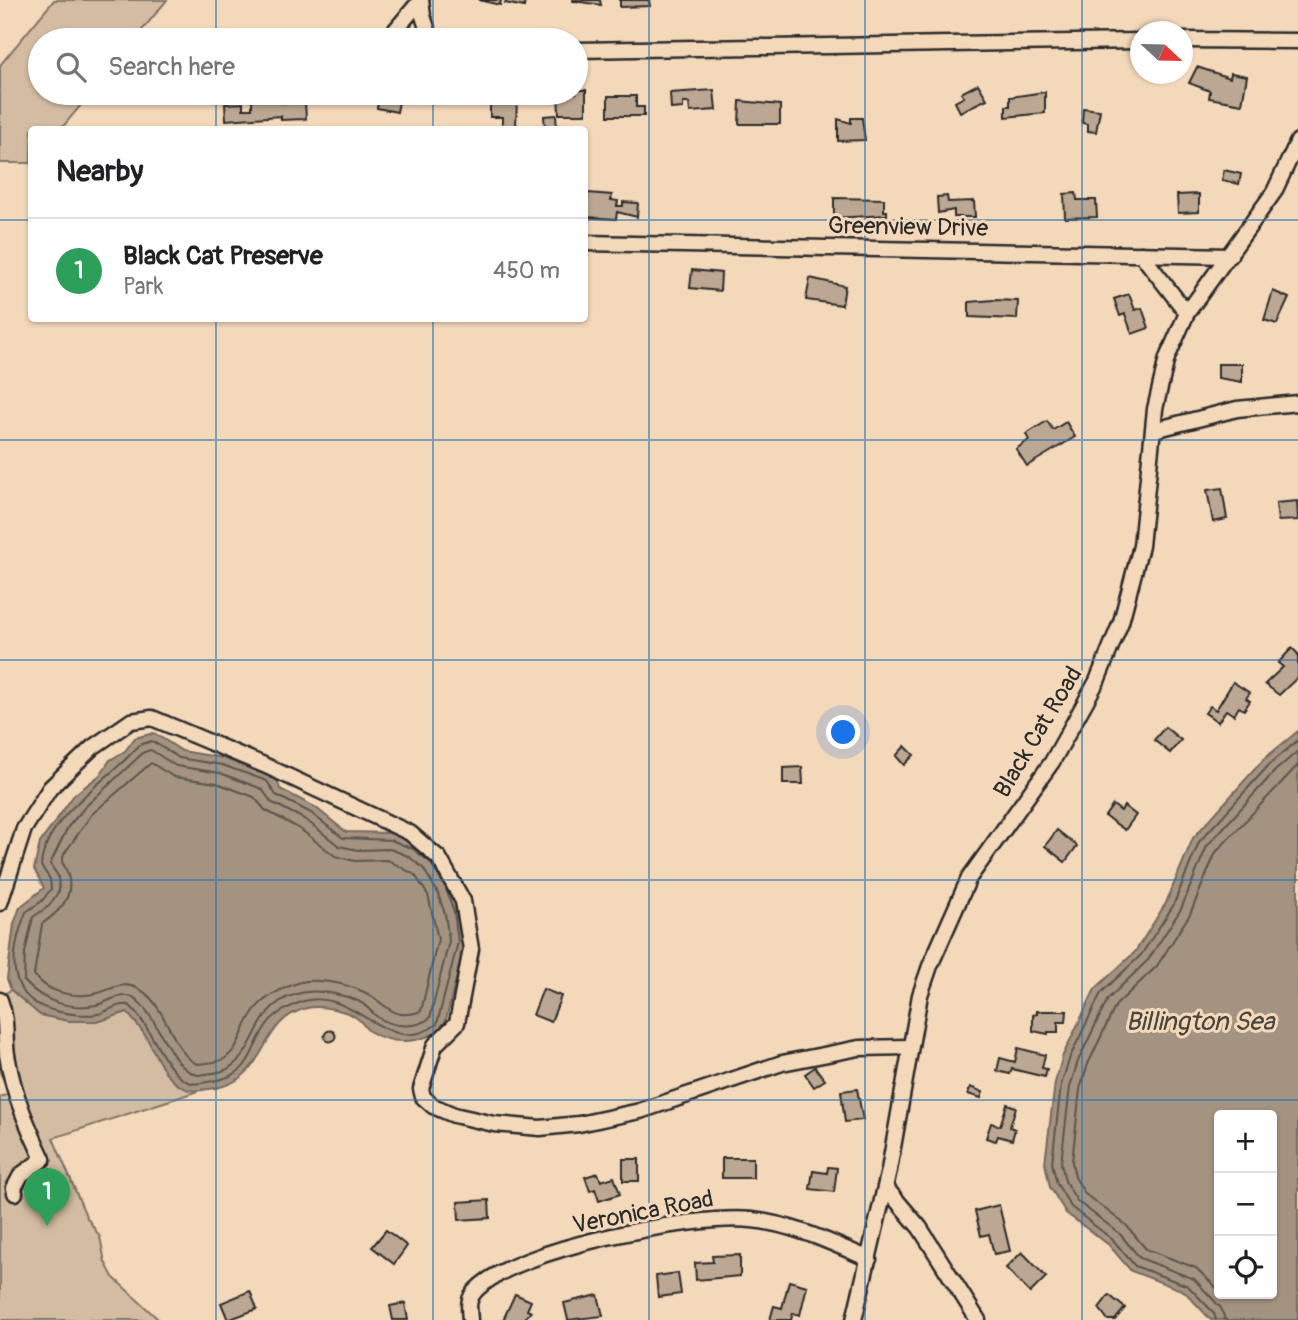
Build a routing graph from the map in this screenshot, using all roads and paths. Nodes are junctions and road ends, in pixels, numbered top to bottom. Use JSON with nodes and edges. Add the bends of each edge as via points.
{"nodes":[{"id":1,"x":397,"y":28,"type":"edge"},
{"id":2,"x":426,"y":28,"type":"edge"},
{"id":3,"x":1193,"y":40,"type":"edge"},
{"id":4,"x":1130,"y":41,"type":"edge"},
{"id":5,"x":1298,"y":41,"type":"edge"},
{"id":6,"x":588,"y":50,"type":"edge"},
{"id":7,"x":1298,"y":141,"type":"edge"},
{"id":8,"x":588,"y":243,"type":"edge"},
{"id":9,"x":1141,"y":254,"type":"junction"},
{"id":10,"x":1230,"y":256,"type":"junction"},
{"id":11,"x":1187,"y":313,"type":"junction"},
{"id":12,"x":1298,"y":403,"type":"edge"},
{"id":13,"x":1154,"y":430,"type":"junction"},
{"id":14,"x":0,"y":904,"type":"edge"},
{"id":15,"x":0,"y":1000,"type":"edge"},
{"id":16,"x":909,"y":1047,"type":"junction"},
{"id":17,"x":886,"y":1188,"type":"junction"},
{"id":18,"x":16,"y":1193,"type":"dead end"},
{"id":19,"x":869,"y":1259,"type":"junction"},
{"id":20,"x":470,"y":1320,"type":"edge"},
{"id":21,"x":854,"y":1320,"type":"edge"},
{"id":22,"x":978,"y":1320,"type":"edge"}],
"edges":[{"from":1,"to":2,"type":"street","via":[[421,0]]},
{"from":3,"to":5,"type":"street"},
{"from":4,"to":6,"type":"street"},
{"from":7,"to":10,"type":"street","name":"Black Cat Road","via":[[1275,192]]},
{"from":8,"to":9,"type":"street","name":"Greenview Drive"},
{"from":9,"to":10,"type":"street","name":"Greenview Drive"},
{"from":9,"to":11,"type":"street"},
{"from":10,"to":11,"type":"street","name":"Black Cat Road"},
{"from":11,"to":13,"type":"street","name":"Black Cat Road","via":[[1167,358]]},
{"from":12,"to":13,"type":"street","via":[[1237,409]]},
{"from":13,"to":16,"type":"street","name":"Black Cat Road","via":[[1141,546],[1121,622],[1072,729],[969,878],[952,912],[920,995]]},
{"from":14,"to":16,"type":"street","via":[[24,829],[50,788],[93,747],[131,720],[152,718],[410,833],[439,858],[463,901],[471,949],[457,1023],[435,1045],[421,1088],[433,1106],[494,1124],[540,1128],[579,1124],[640,1111],[782,1063],[859,1048]]},
{"from":15,"to":18,"type":"street","via":[[18,1103],[43,1160],[22,1175]]},
{"from":16,"to":17,"type":"street","name":"Black Cat Road"},
{"from":17,"to":19,"type":"street","name":"Black Cat Road"},
{"from":17,"to":22,"type":"street","via":[[919,1228]]},
{"from":19,"to":20,"type":"street","name":"Veronica Road","via":[[786,1226],[701,1219],[572,1247],[500,1274],[473,1294],[468,1305]]},
{"from":19,"to":21,"type":"street","name":"Black Cat Road"}]}
